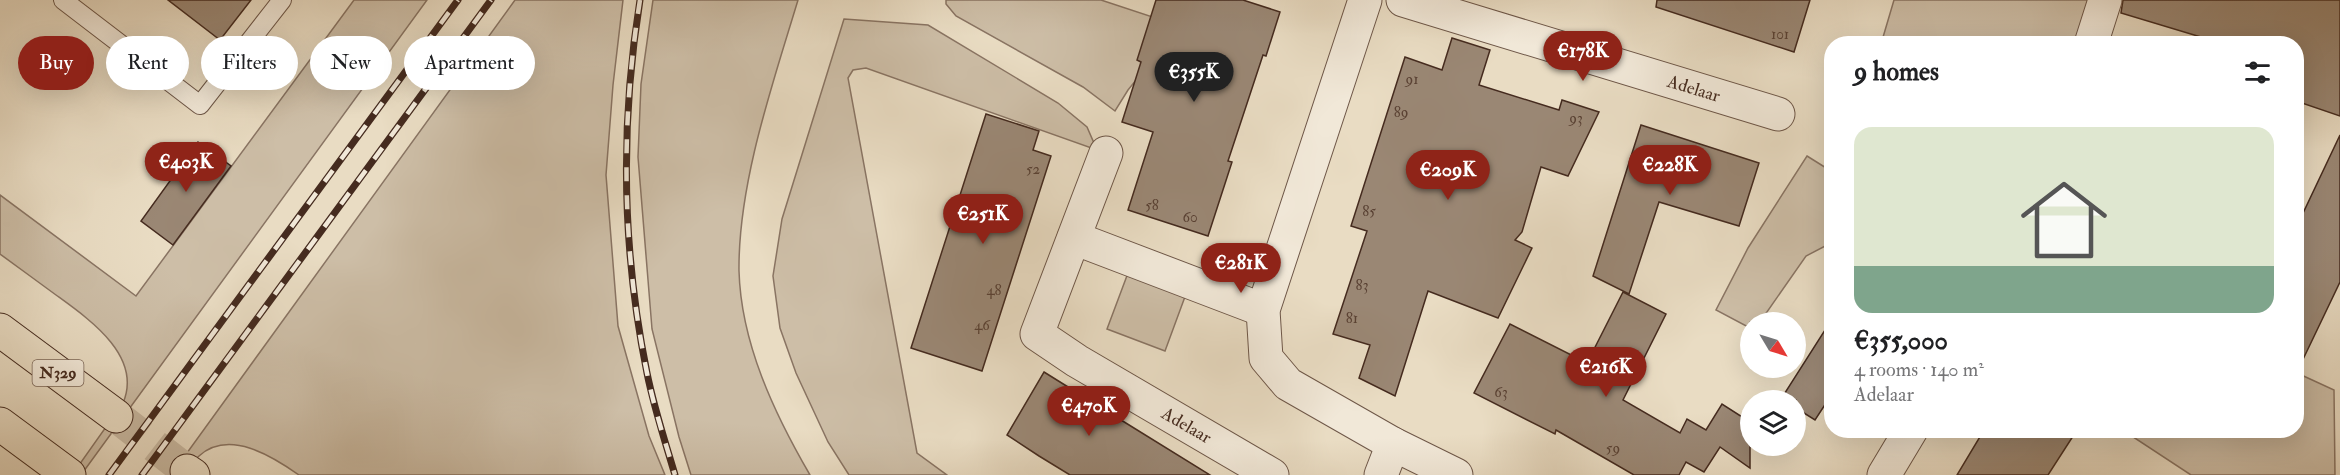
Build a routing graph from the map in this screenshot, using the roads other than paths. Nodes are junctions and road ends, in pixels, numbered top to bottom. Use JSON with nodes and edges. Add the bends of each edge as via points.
{"nodes":[{"id":1,"x":63,"y":0,"type":"edge"},
{"id":2,"x":282,"y":0,"type":"edge"},
{"id":3,"x":1365,"y":0,"type":"edge"},
{"id":4,"x":1403,"y":0,"type":"edge"},
{"id":5,"x":2105,"y":0,"type":"edge"},
{"id":6,"x":2094,"y":36,"type":"edge"},
{"id":7,"x":1778,"y":114,"type":"dead end"},
{"id":8,"x":1106,"y":153,"type":"dead end"},
{"id":9,"x":1074,"y":238,"type":"junction"},
{"id":10,"x":1263,"y":310,"type":"junction"},
{"id":11,"x":0,"y":330,"type":"edge"},
{"id":12,"x":116,"y":416,"type":"tunnel mouth"},
{"id":13,"x":0,"y":424,"type":"edge"},
{"id":14,"x":1906,"y":438,"type":"edge"},
{"id":15,"x":1393,"y":444,"type":"junction"},
{"id":16,"x":69,"y":475,"type":"edge"},
{"id":17,"x":1272,"y":475,"type":"edge"},
{"id":18,"x":1380,"y":475,"type":"edge"},
{"id":19,"x":1456,"y":475,"type":"edge"},
{"id":20,"x":1884,"y":475,"type":"edge"}],
"edges":[{"from":1,"to":2,"type":"lane","via":[[200,105]]},
{"from":3,"to":10,"type":"street"},
{"from":4,"to":7,"type":"street","name":"Adelaar"},
{"from":5,"to":6,"type":"street"},
{"from":8,"to":9,"type":"street","name":"Adelaar"},
{"from":9,"to":10,"type":"street"},
{"from":9,"to":17,"type":"street","name":"Adelaar","via":[[1037,334]]},
{"from":10,"to":15,"type":"street","via":[[1266,358],[1288,384]]},
{"from":11,"to":12,"type":"main road","number":"N329"},
{"from":13,"to":16,"type":"main road"},
{"from":14,"to":20,"type":"street"},
{"from":15,"to":18,"type":"street"},
{"from":15,"to":19,"type":"street"}]}
